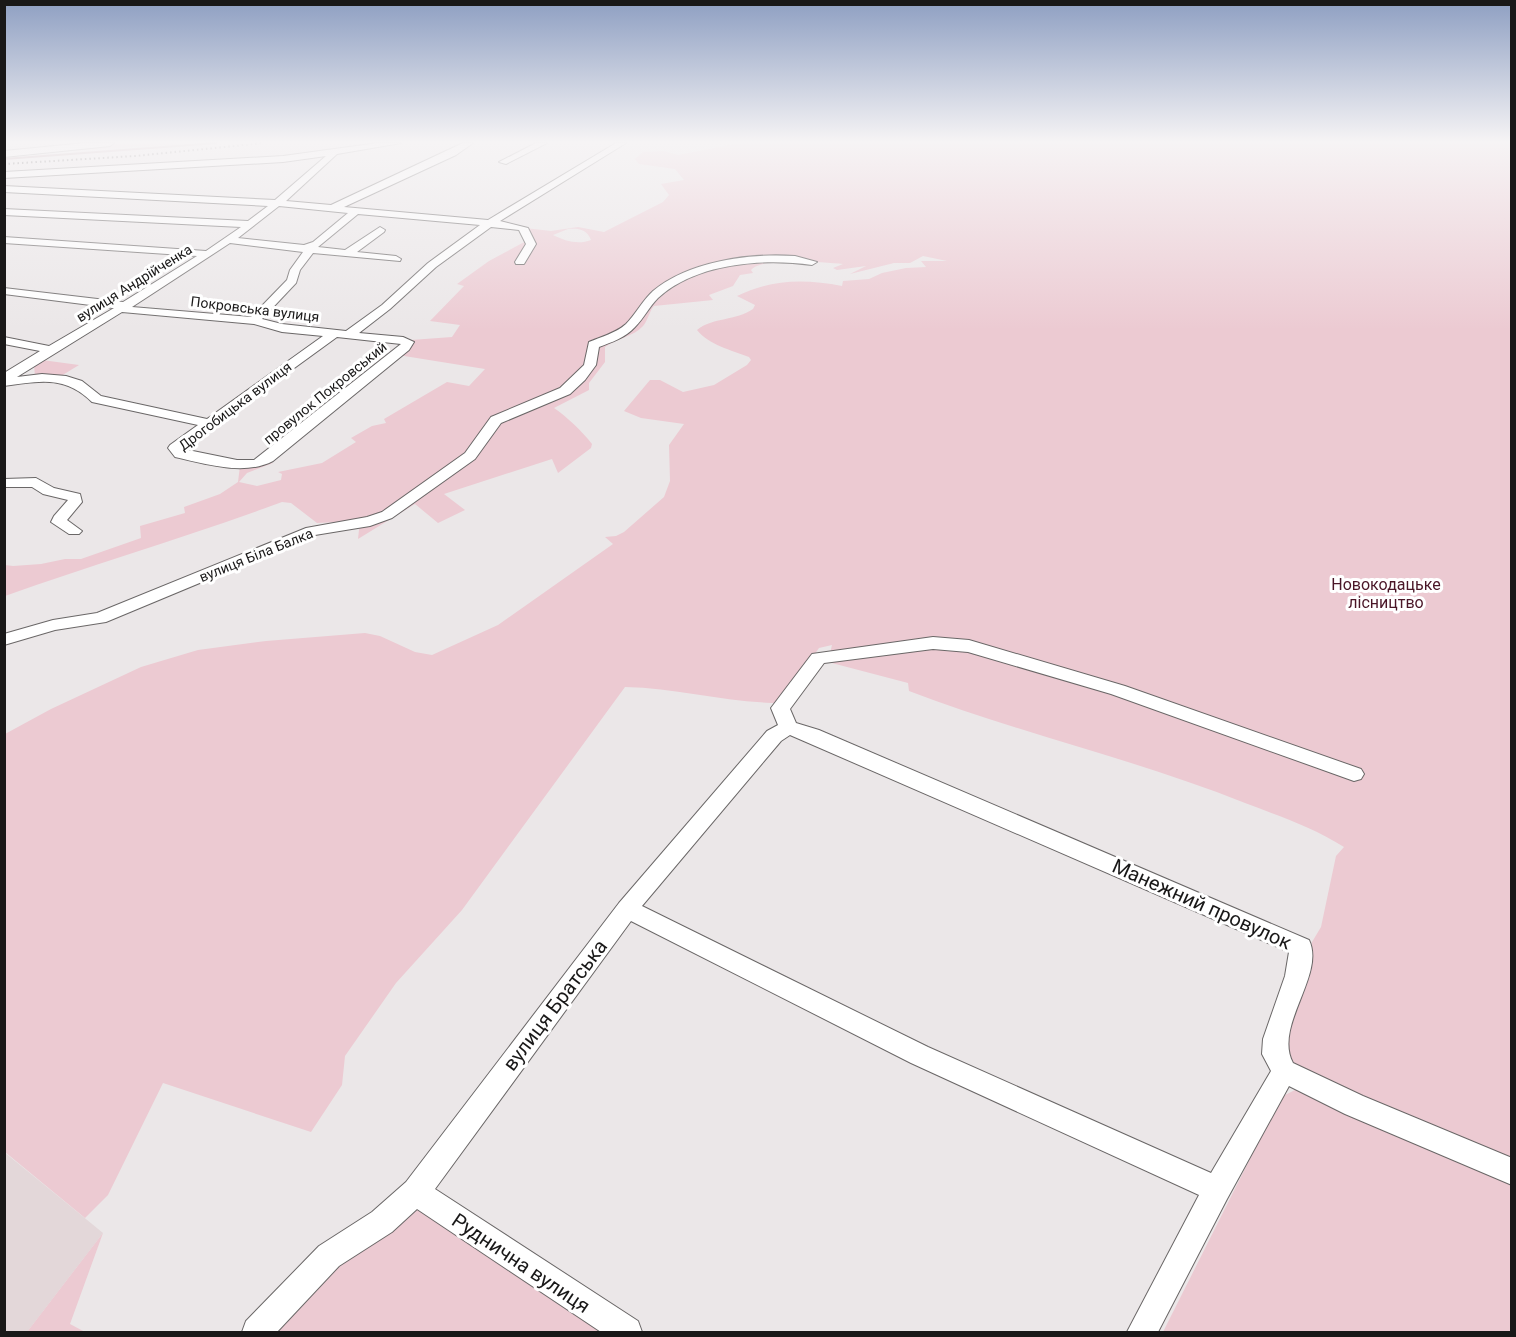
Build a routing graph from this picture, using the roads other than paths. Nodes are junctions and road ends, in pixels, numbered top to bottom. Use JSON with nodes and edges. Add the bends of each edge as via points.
{"nodes":[{"id":1,"x":272,"y":205,"type":"edge"},
{"id":2,"x":303,"y":205,"type":"edge"},
{"id":3,"x":339,"y":205,"type":"edge"},
{"id":4,"x":519,"y":205,"type":"edge"},
{"id":5,"x":333,"y":208,"type":"junction"},
{"id":6,"x":356,"y":211,"type":"junction"},
{"id":7,"x":4,"y":212,"type":"edge"},
{"id":8,"x":490,"y":223,"type":"junction"},
{"id":9,"x":250,"y":224,"type":"junction"},
{"id":10,"x":380,"y":230,"type":"dead end"},
{"id":11,"x":4,"y":240,"type":"edge"},
{"id":12,"x":230,"y":240,"type":"junction"},
{"id":13,"x":307,"y":250,"type":"junction"},
{"id":14,"x":209,"y":254,"type":"junction"},
{"id":15,"x":347,"y":254,"type":"junction"},
{"id":16,"x":396,"y":259,"type":"dead end"},
{"id":17,"x":520,"y":262,"type":"dead end"},
{"id":18,"x":812,"y":262,"type":"dead end"},
{"id":19,"x":4,"y":291,"type":"edge"},
{"id":20,"x":125,"y":308,"type":"junction"},
{"id":21,"x":254,"y":321,"type":"junction"},
{"id":22,"x":334,"y":334,"type":"junction"},
{"id":23,"x":349,"y":335,"type":"junction"},
{"id":24,"x":4,"y":340,"type":"edge"},
{"id":25,"x":408,"y":342,"type":"joint"},
{"id":26,"x":51,"y":350,"type":"junction"},
{"id":27,"x":4,"y":380,"type":"edge"},
{"id":28,"x":208,"y":423,"type":"junction"},
{"id":29,"x":257,"y":464,"type":"joint"},
{"id":30,"x":4,"y":483,"type":"edge"},
{"id":31,"x":74,"y":531,"type":"dead end"},
{"id":32,"x":4,"y":640,"type":"edge"},
{"id":33,"x":788,"y":727,"type":"junction"},
{"id":34,"x":1354,"y":774,"type":"dead end"},
{"id":35,"x":627,"y":909,"type":"junction"},
{"id":36,"x":1284,"y":1071,"type":"junction"},
{"id":37,"x":1512,"y":1172,"type":"edge"},
{"id":38,"x":1217,"y":1189,"type":"junction"},
{"id":39,"x":416,"y":1192,"type":"junction"},
{"id":40,"x":257,"y":1332,"type":"edge"},
{"id":41,"x":627,"y":1332,"type":"edge"},
{"id":42,"x":1142,"y":1332,"type":"edge"}],
"edges":[{"from":1,"to":9,"type":"street","name":"вулиця Андрійченка"},
{"from":2,"to":5,"type":"street"},
{"from":3,"to":5,"type":"street"},
{"from":4,"to":8,"type":"street"},
{"from":5,"to":6,"type":"street"},
{"from":6,"to":8,"type":"street"},
{"from":6,"to":13,"type":"street"},
{"from":7,"to":9,"type":"street"},
{"from":8,"to":17,"type":"street","via":[[524,228],[531,244]]},
{"from":8,"to":23,"type":"street","via":[[432,265]]},
{"from":9,"to":12,"type":"street","name":"вулиця Андрійченка"},
{"from":10,"to":15,"type":"street"},
{"from":11,"to":14,"type":"street"},
{"from":12,"to":13,"type":"street"},
{"from":12,"to":14,"type":"street","name":"вулиця Андрійченка"},
{"from":13,"to":15,"type":"street"},
{"from":13,"to":21,"type":"street","via":[[292,281]]},
{"from":14,"to":20,"type":"street","name":"вулиця Андрійченка"},
{"from":15,"to":16,"type":"street"},
{"from":18,"to":32,"type":"street","name":"вулиця Біла Балка","via":[[788,258],[747,262],[691,274],[665,287],[645,304],[630,325],[593,345],[590,365],[565,391],[496,420],[470,456],[387,514],[370,521],[311,531],[100,618],[53,625]]},
{"from":19,"to":20,"type":"street","name":"Покровська вулиця"},
{"from":20,"to":21,"type":"street","name":"Покровська вулиця"},
{"from":20,"to":26,"type":"street","name":"вулиця Андрійченка"},
{"from":21,"to":22,"type":"street","name":"Покровська вулиця"},
{"from":22,"to":23,"type":"street","name":"Покровська вулиця"},
{"from":22,"to":28,"type":"street","name":"Дрогобицька вулиця"},
{"from":23,"to":25,"type":"street","name":"Покровська вулиця"},
{"from":24,"to":26,"type":"street"},
{"from":25,"to":29,"type":"street","name":"провулок Покровський"},
{"from":26,"to":27,"type":"street","name":"вулиця Андрійченка"},
{"from":27,"to":28,"type":"street","via":[[60,378],[81,383],[97,399]]},
{"from":28,"to":29,"type":"street","name":"Дрогобицька вулиця","via":[[176,446],[176,452]]},
{"from":30,"to":31,"type":"street","via":[[36,482],[52,492],[75,497],[59,519]]},
{"from":33,"to":34,"type":"street","via":[[780,708],[818,658],[933,643],[969,646],[1118,690]]},
{"from":33,"to":35,"type":"street","name":"вулиця Братська","via":[[774,736]]},
{"from":33,"to":36,"type":"street","name":"Манежний провулок","via":[[1301,948],[1297,976],[1275,1039],[1275,1054]]},
{"from":35,"to":38,"type":"street","via":[[753,974],[1095,1137]]},
{"from":35,"to":39,"type":"street","name":"вулиця Братська"},
{"from":36,"to":37,"type":"street"},
{"from":36,"to":38,"type":"street"},
{"from":38,"to":42,"type":"street"},
{"from":39,"to":40,"type":"street","name":"вулиця Братська","via":[[382,1222],[329,1257]]},
{"from":39,"to":41,"type":"street","name":"Руднична вулиця"}]}
